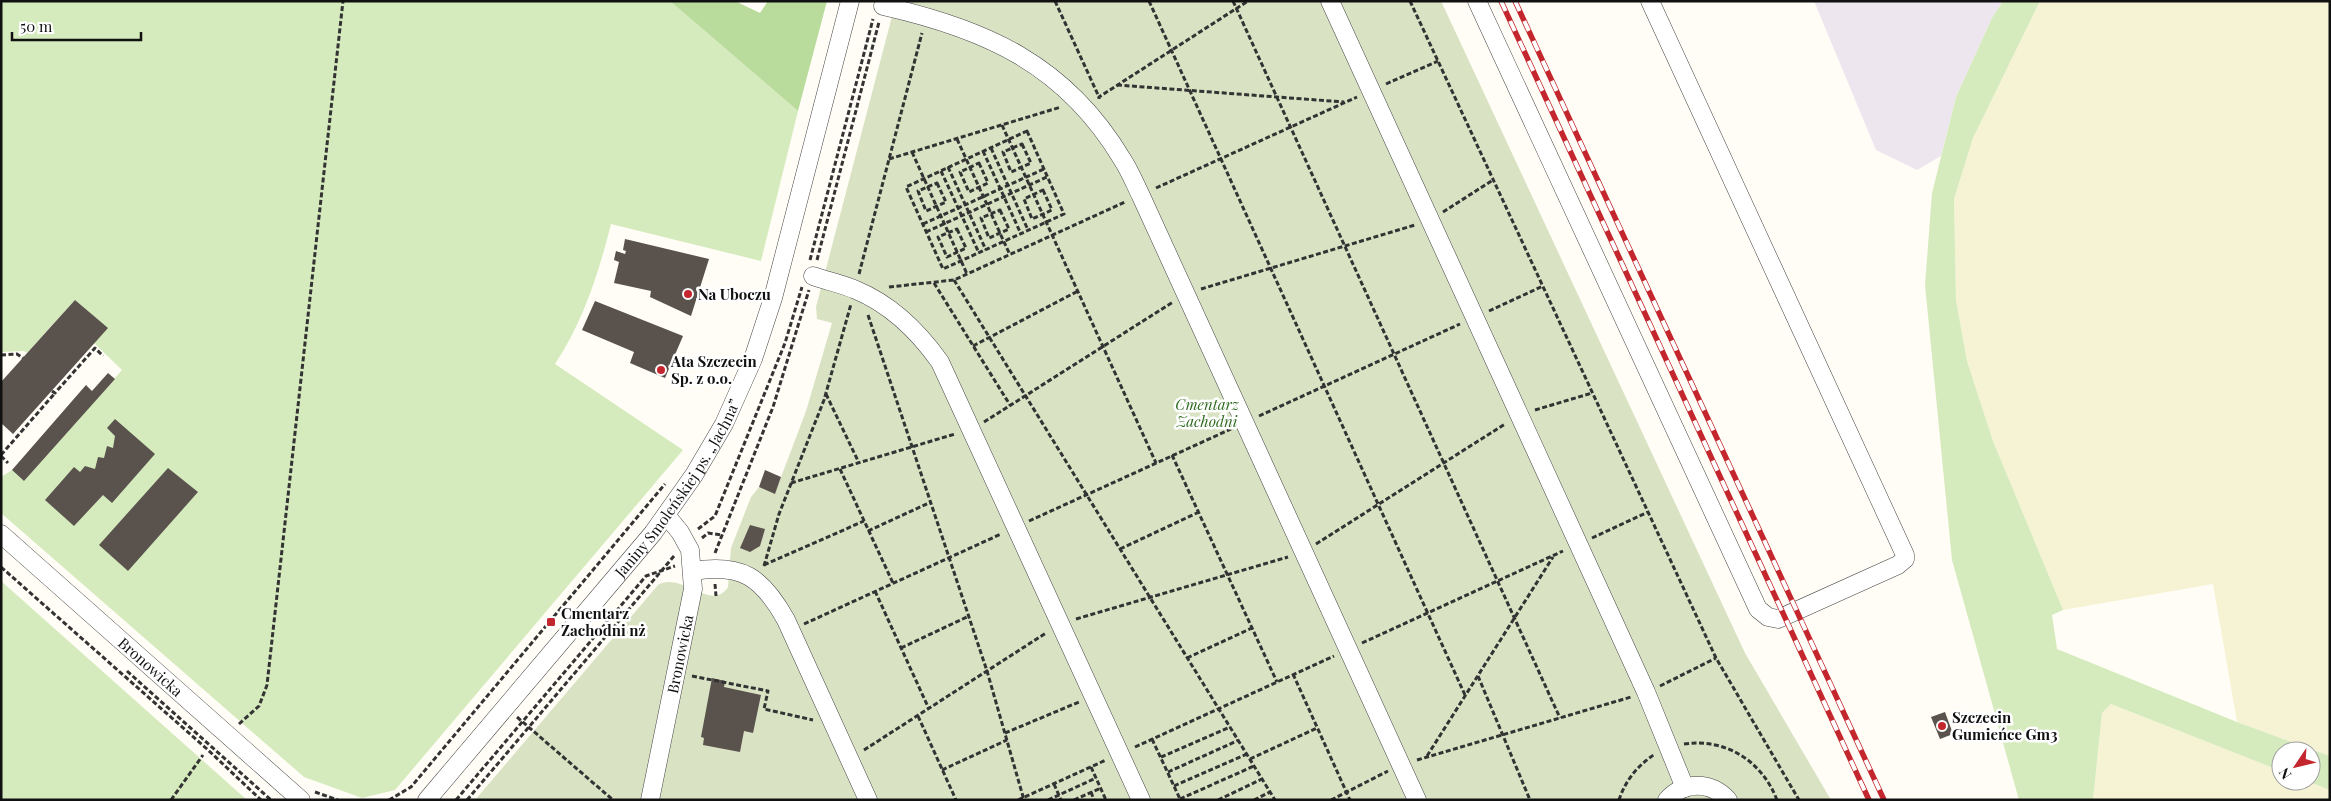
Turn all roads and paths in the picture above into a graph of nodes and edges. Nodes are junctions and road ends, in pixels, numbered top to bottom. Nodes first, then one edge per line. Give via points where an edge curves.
1 (343, 1) edge
2 (850, 1) edge
3 (1055, 1) edge
4 (1149, 1) edge
5 (1233, 1) edge
6 (1248, 1) edge
7 (1330, 1) edge
8 (1410, 1) edge
9 (1477, 1) edge
10 (1650, 1) edge
11 (884, 6) joint
12 (1237, 9) junction
13 (1171, 50) junction
14 (1117, 85) junction
15 (1189, 90) junction
16 (1099, 97) junction
17 (1277, 97) junction
18 (1078, 102) junction
19 (1345, 102) dead end
20 (1095, 121) junction
21 (1002, 125) junction
22 (957, 139) junction
23 (1009, 139) junction
24 (991, 148) junction
25 (1013, 148) junction
26 (984, 151) junction
27 (912, 152) junction
28 (889, 159) dead end
29 (966, 159) junction
30 (948, 168) junction
31 (970, 168) junction
32 (1022, 168) junction
33 (1044, 168) junction
34 (941, 171) junction
35 (1026, 177) junction
36 (1047, 177) junction
37 (924, 179) junction
38 (1493, 180) junction
39 (1008, 185) junction
40 (1030, 185) junction
41 (928, 187) junction
42 (979, 187) junction
43 (1000, 188) junction
44 (1012, 193) junction
45 (1034, 194) junction
46 (983, 196) junction
47 (1004, 196) junction
48 (965, 204) junction
49 (987, 204) junction
50 (937, 206) junction
51 (958, 208) junction
52 (969, 213) junction
53 (991, 213) junction
54 (1043, 214) junction
55 (941, 216) junction
56 (962, 216) junction
57 (1431, 220) junction
58 (1046, 222) junction
59 (923, 224) junction
60 (944, 224) junction
61 (1028, 230) junction
62 (926, 232) junction
63 (948, 233) junction
64 (1000, 233) junction
65 (1021, 234) junction
66 (1004, 241) junction
67 (1345, 246) junction
68 (986, 250) junction
69 (957, 252) junction
70 (979, 253) junction
71 (1010, 254) dead end
72 (961, 261) junction
73 (1270, 268) junction
74 (967, 274) dead end
75 (813, 276) junction
76 (954, 280) dead end
77 (934, 282) dead end
78 (1543, 286) junction
79 (1078, 291) junction
80 (860, 292) junction
81 (1186, 294) junction
82 (1475, 317) junction
83 (990, 338) junction
84 (973, 346) junction
85 (1103, 346) junction
86 (1394, 354) junction
87 (1, 356) edge
88 (103, 356) dead end
89 (23, 358) dead end
90 (1324, 386) junction
91 (1592, 392) junction
92 (826, 393) dead end
93 (1025, 395) junction
94 (1010, 405) junction
95 (1519, 414) junction
96 (1244, 422) junction
97 (972, 429) junction
98 (912, 447) junction
99 (1, 455) edge
100 (1172, 455) junction
101 (8, 463) dead end
102 (859, 463) junction
103 (1156, 463) junction
104 (1444, 463) junction
105 (840, 469) junction
106 (669, 480) dead end
107 (791, 483) dead end
108 (1087, 495) junction
109 (931, 502) junction
110 (1378, 504) junction
111 (1199, 512) junction
112 (666, 515) junction
113 (864, 521) junction
114 (1016, 527) junction
115 (868, 531) junction
116 (1, 534) edge
117 (722, 535) junction
118 (1120, 548) junction
119 (690, 550) junction
120 (1304, 552) junction
121 (1554, 556) dead end
122 (949, 558) junction
123 (764, 565) dead end
124 (1, 567) edge
125 (715, 568) junction
126 (693, 571) junction
127 (1228, 574) junction
128 (892, 583) junction
129 (875, 591) junction
130 (716, 596) dead end
131 (1150, 598) junction
132 (969, 616) junction
133 (1514, 618) junction
134 (1061, 624) junction
135 (1252, 628) junction
136 (791, 630) junction
137 (901, 648) junction
138 (1188, 658) junction
139 (1716, 658) junction
140 (123, 668) dead end
141 (987, 671) junction
142 (676, 673) junction
143 (1293, 674) dead end
144 (1478, 675) junction
145 (1277, 682) dead end
146 (1646, 692) junction
147 (1465, 696) junction
148 (1094, 697) junction
149 (929, 709) junction
150 (918, 716) junction
151 (1560, 718) junction
152 (831, 719) junction
153 (522, 722) junction
154 (1230, 727) junction
155 (1317, 728) junction
156 (1005, 733) junction
157 (1503, 734) junction
158 (228, 735) junction
159 (1152, 738) dead end
160 (1007, 740) junction
161 (1239, 740) junction
162 (1247, 754) junction
163 (202, 755) dead end
164 (1426, 757) junction
165 (1161, 758) junction
166 (850, 759) junction
167 (1250, 759) junction
168 (1401, 765) junction
169 (1091, 766) dead end
170 (1254, 766) junction
171 (942, 770) junction
172 (1168, 772) junction
173 (1096, 778) junction
174 (1262, 779) junction
175 (1769, 783) dead end
176 (1054, 784) dead end
177 (1174, 786) junction
178 (1101, 788) junction
179 (1685, 788) junction
180 (1091, 792) junction
181 (1270, 792) junction
182 (1346, 792) junction
183 (1059, 795) junction
184 (1083, 798) edge
185 (171, 800) edge
186 (261, 800) edge
187 (271, 800) edge
188 (301, 800) edge
189 (389, 800) edge
190 (427, 800) edge
191 (456, 800) edge
192 (613, 800) edge
193 (650, 800) edge
194 (868, 800) edge
195 (956, 800) edge
196 (1024, 800) edge
197 (1048, 800) edge
198 (1061, 800) edge
199 (1074, 800) edge
200 (1094, 800) edge
201 (1106, 800) edge
202 (1141, 800) edge
203 (1180, 800) edge
204 (1218, 800) edge
205 (1254, 800) edge
206 (1275, 800) edge
207 (1331, 800) edge
208 (1350, 800) edge
209 (1417, 800) edge
210 (1530, 800) edge
211 (1667, 800) edge
212 (1728, 800) edge
213 (1777, 800) edge
214 (1799, 800) edge

1 - 158 path via 267,685 260,706
2 - 112 street, Janiny Smoleńskiej ps. „Jachna” via 773,298 753,359 714,442
3 - 16 path
4 - 13 path
5 - 12 path
6 - 12 path
7 - 57 street
8 - 38 path
9 - 10 street via 1758,609 1768,617 1778,619 1898,564 1905,555
11 - 18 street via 945,21 994,41 1039,68
11 - 75 path
12 - 13 path
12 - 17 path
13 - 14 path
13 - 15 path
14 - 15 path
14 - 16 path
15 - 17 path
15 - 73 path
16 - 20 path
17 - 19 path
17 - 67 path
18 - 20 street
18 - 21 path
20 - 81 street via 1129,171
21 - 22 path
21 - 23 path
22 - 27 path
22 - 29 path
23 - 24 path
23 - 25 path
23 - 33 path via 1027,131
24 - 26 path
24 - 39 path
25 - 32 path
25 - 32 path via 1022,144 1028,157 1030,163
25 - 32 path via 1002,152 1011,172
26 - 29 path
26 - 43 path
27 - 28 path
27 - 37 path
29 - 30 path
29 - 31 path
30 - 34 path
30 - 48 path
31 - 42 path
31 - 42 path via 979,164 988,183
31 - 42 path via 960,172 969,192
32 - 35 path
33 - 35 path
33 - 36 path
34 - 37 path
34 - 51 path
35 - 39 path
35 - 40 path
36 - 40 path
36 - 58 path via 1064,214
37 - 41 path
37 - 59 path via 906,187
38 - 57 path
38 - 78 path
39 - 43 path
39 - 44 path
40 - 44 path
40 - 45 path
41 - 50 path
41 - 50 path via 937,182 946,202
41 - 50 path via 918,191 926,211
42 - 46 path
43 - 46 path
43 - 47 path
44 - 47 path
44 - 61 path
45 - 54 path
45 - 54 path via 1043,190 1052,210
45 - 54 path via 1024,199 1032,219
46 - 48 path
46 - 49 path
47 - 49 path
47 - 65 path
48 - 51 path
48 - 52 path
49 - 52 path
49 - 53 path
50 - 55 path
51 - 55 path
51 - 56 path
52 - 56 path
52 - 68 path
53 - 64 path
53 - 64 path via 1000,210 1009,229
53 - 64 path via 981,218 989,238
54 - 58 path
55 - 59 path
55 - 60 path
56 - 60 path
56 - 70 path
57 - 67 path
57 - 82 street
58 - 61 path
58 - 79 path
59 - 62 path
60 - 62 path
60 - 63 path
61 - 65 path
62 - 72 path via 943,269
63 - 69 path
63 - 69 path via 957,229 966,248
63 - 69 path via 938,237 947,257
64 - 66 path
65 - 66 path
66 - 68 path
66 - 71 path
67 - 73 path
67 - 86 path
68 - 70 path
69 - 72 path
70 - 72 path
72 - 74 path
73 - 81 path
73 - 90 path
75 - 80 street
75 - 117 path via 776,398
76 - 83 path
77 - 84 path
78 - 82 path
78 - 91 path
79 - 83 path
79 - 85 path
80 - 97 street via 898,315 924,341 940,362
80 - 98 path
81 - 85 path
81 - 96 street
82 - 86 path
82 - 95 street
83 - 84 path
83 - 93 path
84 - 94 path
85 - 93 path
85 - 103 path
86 - 90 path
86 - 104 path
87 - 89 path via 17,354
88 - 99 path via 95,348
90 - 96 path
90 - 110 path
91 - 95 path
91 - 139 path
92 - 102 path
93 - 94 path
93 - 108 path
94 - 97 path
95 - 104 path
95 - 146 street
96 - 100 path
96 - 120 street
97 - 98 path
97 - 114 street
98 - 102 path
98 - 109 path
99 - 101 path
100 - 103 path
100 - 111 path
102 - 105 path
103 - 108 path
104 - 110 path
104 - 133 path
105 - 107 path
105 - 113 path
106 - 189 path via 411,787
108 - 114 path
108 - 118 path
109 - 115 path
109 - 122 path
110 - 120 path
110 - 147 path
111 - 118 path
111 - 127 path
112 - 119 street, Bronowicka
112 - 190 street, Janiny Smoleńskiej ps. „Jachna”
113 - 115 path
113 - 123 path
114 - 122 path
114 - 134 street
115 - 128 path
116 - 158 street, Bronowicka
117 - 119 path via 708,533
117 - 125 path via 716,550
118 - 131 path
119 - 126 street, Bronowicka
119 - 153 path via 675,566 646,576
120 - 127 path
120 - 168 street
121 - 133 path
122 - 128 path
122 - 132 path
124 - 186 path
125 - 126 street
125 - 130 path
125 - 136 street via 734,569 760,585 775,601
126 - 142 street, Bronowicka via 691,605
127 - 131 path
127 - 135 path
128 - 129 path
129 - 136 path
129 - 137 path
131 - 134 path
131 - 138 path
132 - 137 path
132 - 141 path
133 - 144 path
133 - 151 path
134 - 141 path
134 - 148 street
135 - 138 path
135 - 145 path
136 - 152 street
137 - 149 path
138 - 154 path
139 - 146 path
139 - 214 path
140 - 187 path
141 - 149 path
141 - 156 path
142 - 152 path via 768,691 764,709 824,722
142 - 193 street, Bronowicka
143 - 155 path
144 - 147 path
144 - 157 path
146 - 151 path
146 - 179 street
147 - 164 path
148 - 156 path
148 - 202 street
149 - 150 path
150 - 166 path
150 - 171 path
151 - 157 path
152 - 166 street
153 - 191 path
153 - 192 path
154 - 161 path
154 - 165 path
155 - 167 path
155 - 182 path
156 - 160 path
157 - 164 path
157 - 210 path
158 - 188 street, Bronowicka
159 - 165 path
160 - 171 path
160 - 196 path
161 - 162 path
161 - 172 path
162 - 167 path
162 - 177 path
163 - 185 path
164 - 168 path
165 - 172 path
166 - 194 street
167 - 170 path
168 - 182 path
168 - 209 street
169 - 173 path
170 - 174 path
170 - 203 path
171 - 195 path
172 - 177 path
173 - 178 path
173 - 183 path
174 - 181 path
174 - 204 path
175 - 213 path
176 - 183 path
177 - 203 path
178 - 180 path
178 - 201 path
179 - 211 street
179 - 212 street via 1709,787
180 - 184 path
180 - 200 path
181 - 205 path
181 - 206 path
182 - 207 path
182 - 208 path
183 - 197 path
183 - 198 path
184 - 199 path

